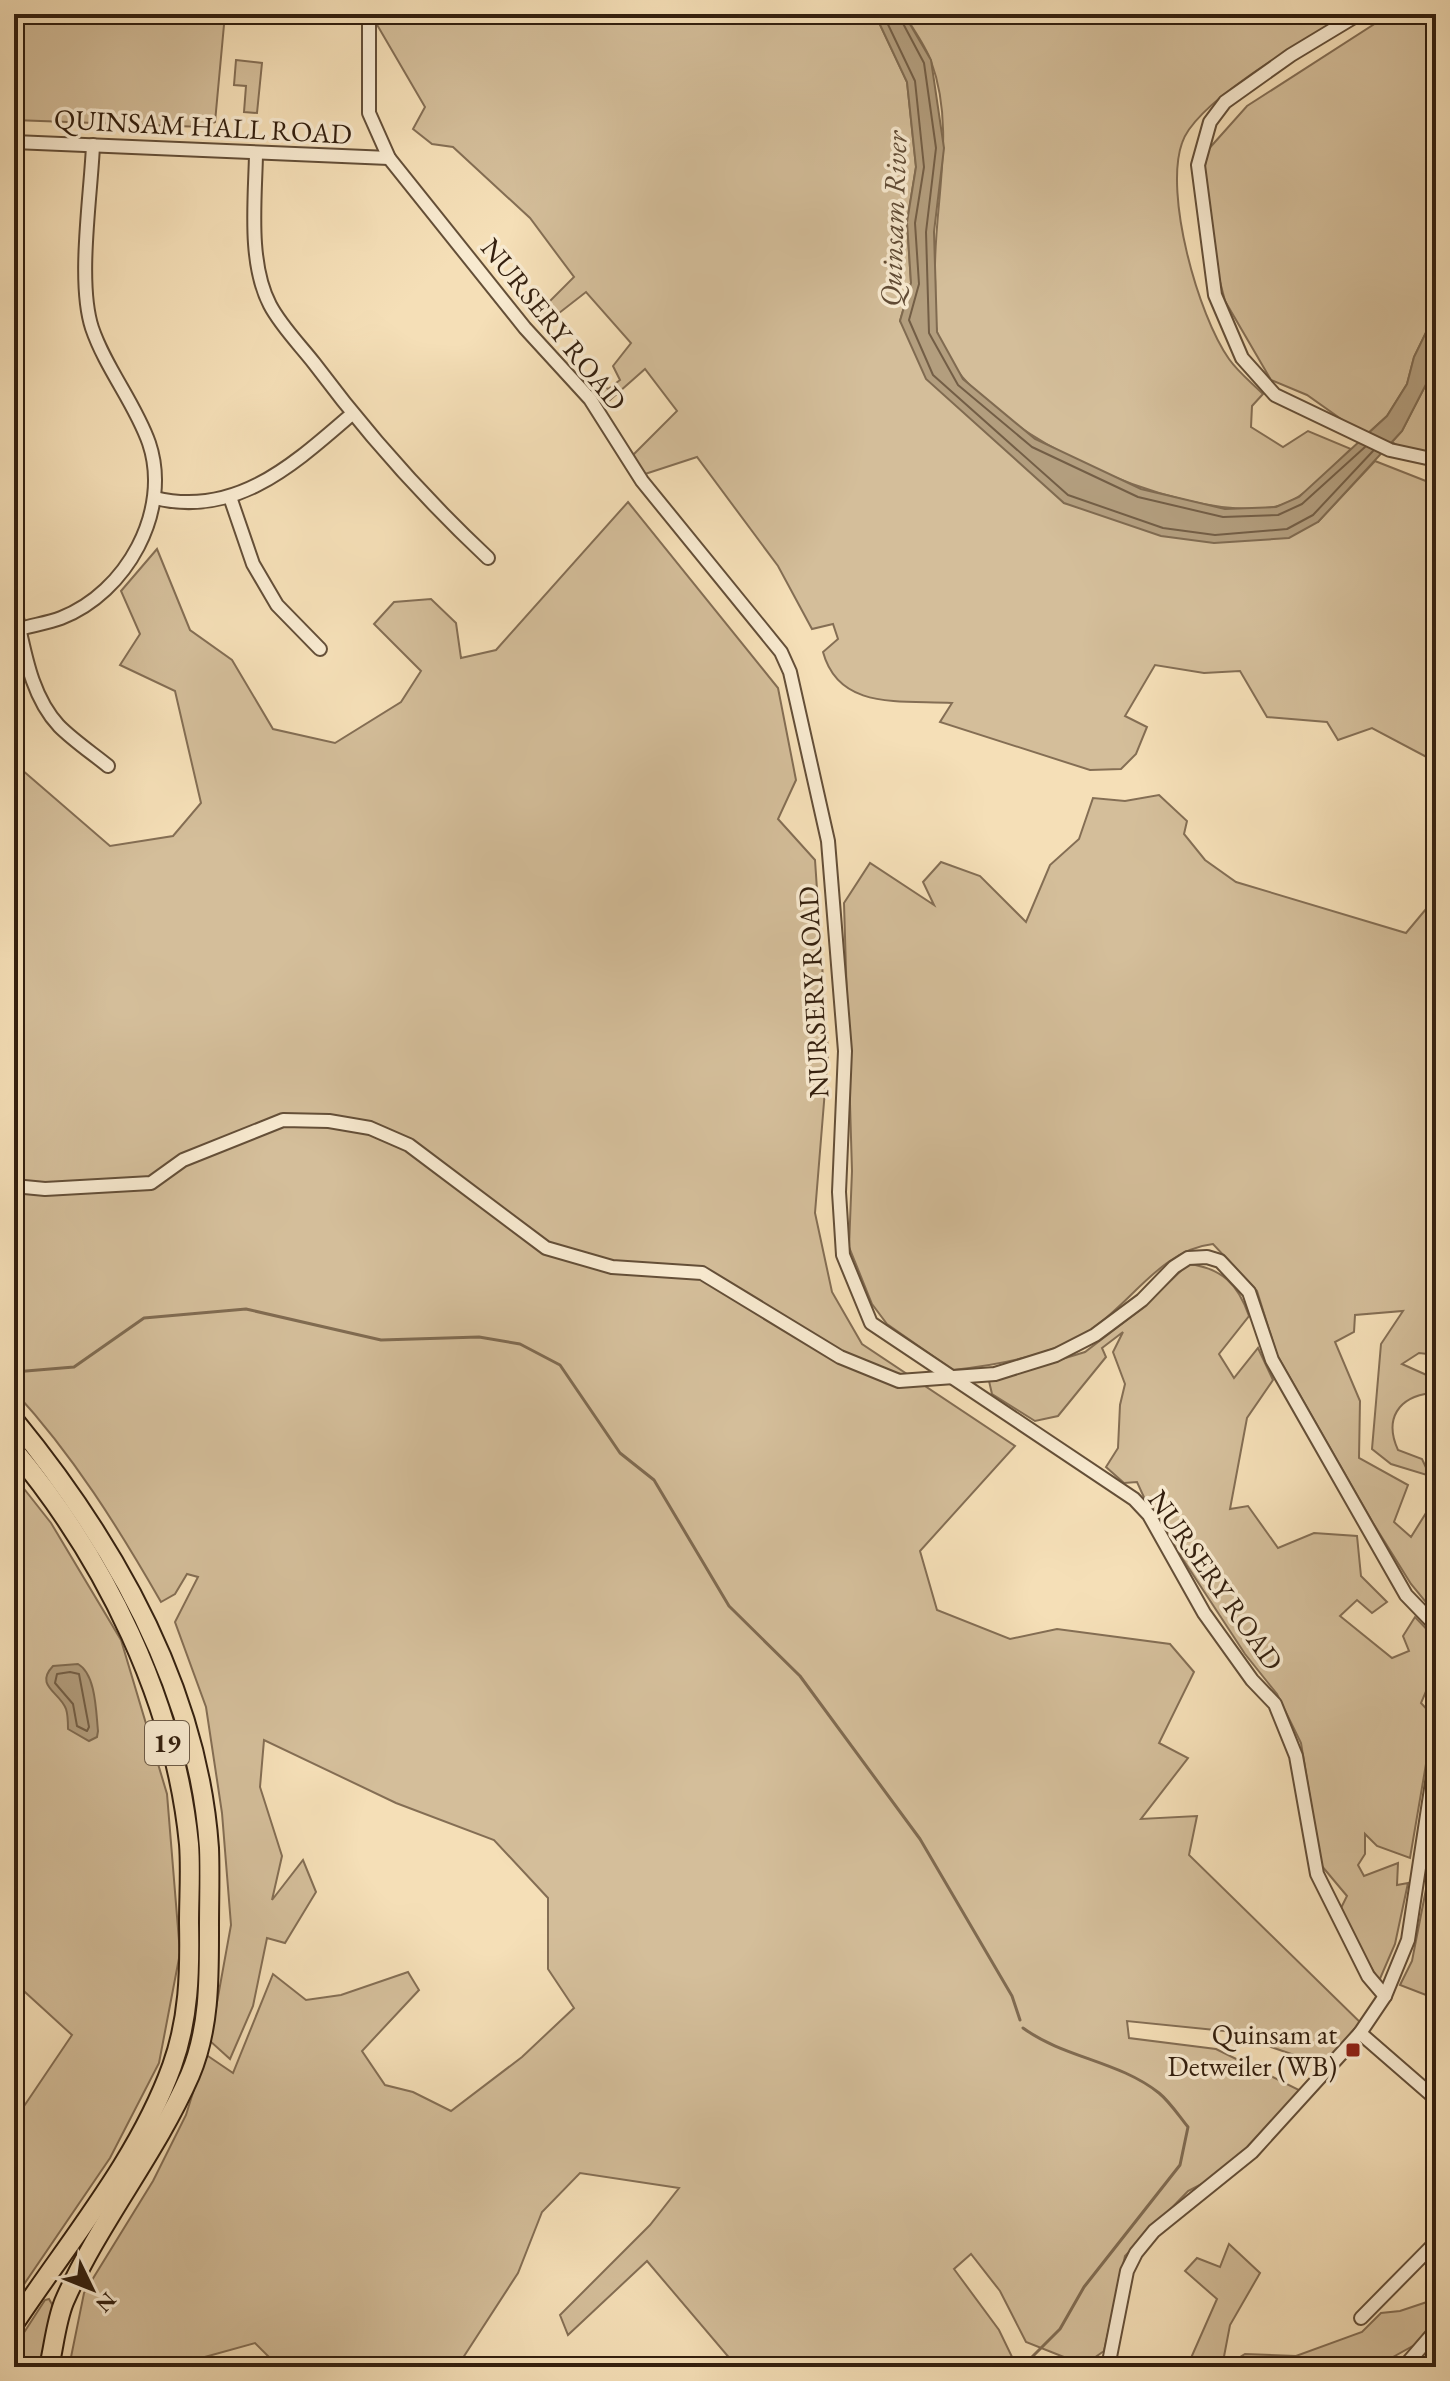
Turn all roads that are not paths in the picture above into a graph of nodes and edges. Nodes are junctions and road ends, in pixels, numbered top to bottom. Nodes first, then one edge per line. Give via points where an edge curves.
1 (369, 14) edge
2 (1359, 14) edge
3 (14, 142) edge
4 (93, 145) junction
5 (256, 155) junction
6 (389, 158) junction
7 (352, 414) junction
8 (1436, 460) edge
9 (230, 497) junction
10 (155, 498) junction
11 (488, 558) dead end
12 (14, 605) edge
13 (20, 629) junction
14 (320, 649) dead end
15 (108, 766) dead end
16 (14, 1186) edge
17 (954, 1377) junction
18 (14, 1420) edge
19 (14, 1450) edge
20 (1436, 1626) edge
21 (1436, 1756) edge
22 (1385, 1996) junction
23 (1360, 2033) junction
24 (1436, 2099) edge
25 (1436, 2242) edge
26 (1361, 2318) dead end
27 (14, 2324) edge
28 (1436, 2330) edge
29 (49, 2367) edge
30 (1108, 2367) edge
31 (1404, 2367) edge

1 - 6 street, NURSERY ROAD via 369,113
2 - 8 street via 1225,102 1210,122 1198,165 1215,295 1242,358 1275,395 1390,450
3 - 4 street, QUINSAM HALL ROAD
4 - 5 street, QUINSAM HALL ROAD
4 - 10 street via 86,286 92,326 150,446
5 - 6 street, QUINSAM HALL ROAD
5 - 7 street via 259,263 270,304
6 - 17 street, NURSERY ROAD via 525,328 590,399 642,481 781,652 828,841 845,1051 839,1192 843,1255 871,1323
7 - 9 street via 288,469
7 - 11 street via 427,501
9 - 10 street via 193,502
9 - 14 street via 253,564 277,605
10 - 13 street via 145,533 122,573 105,590 62,618
12 - 13 street
13 - 15 street via 45,707
16 - 17 street via 151,1183 183,1160 283,1120 370,1128 409,1145 546,1248 612,1267 702,1273 840,1357 899,1381
17 - 20 street via 995,1374 1056,1355 1095,1335 1188,1258 1220,1261 1249,1292 1272,1360 1406,1595
17 - 22 street, NURSERY ROAD via 1134,1499 1149,1515 1204,1613 1275,1704 1296,1756 1317,1874 1368,1976
18 - 29 highway, 19 via 96,1530 145,1620 179,1700 198,1772 209,1847 208,2009 191,2072 63,2304
19 - 27 highway, 19 via 81,1541 127,1627 156,1704 189,1844 190,1942 188,2006 172,2067 119,2170
21 - 22 street via 1408,1940
22 - 23 street
23 - 24 street
23 - 30 street via 1252,2152 1154,2231 1136,2253 1127,2271
25 - 26 street
28 - 31 street

